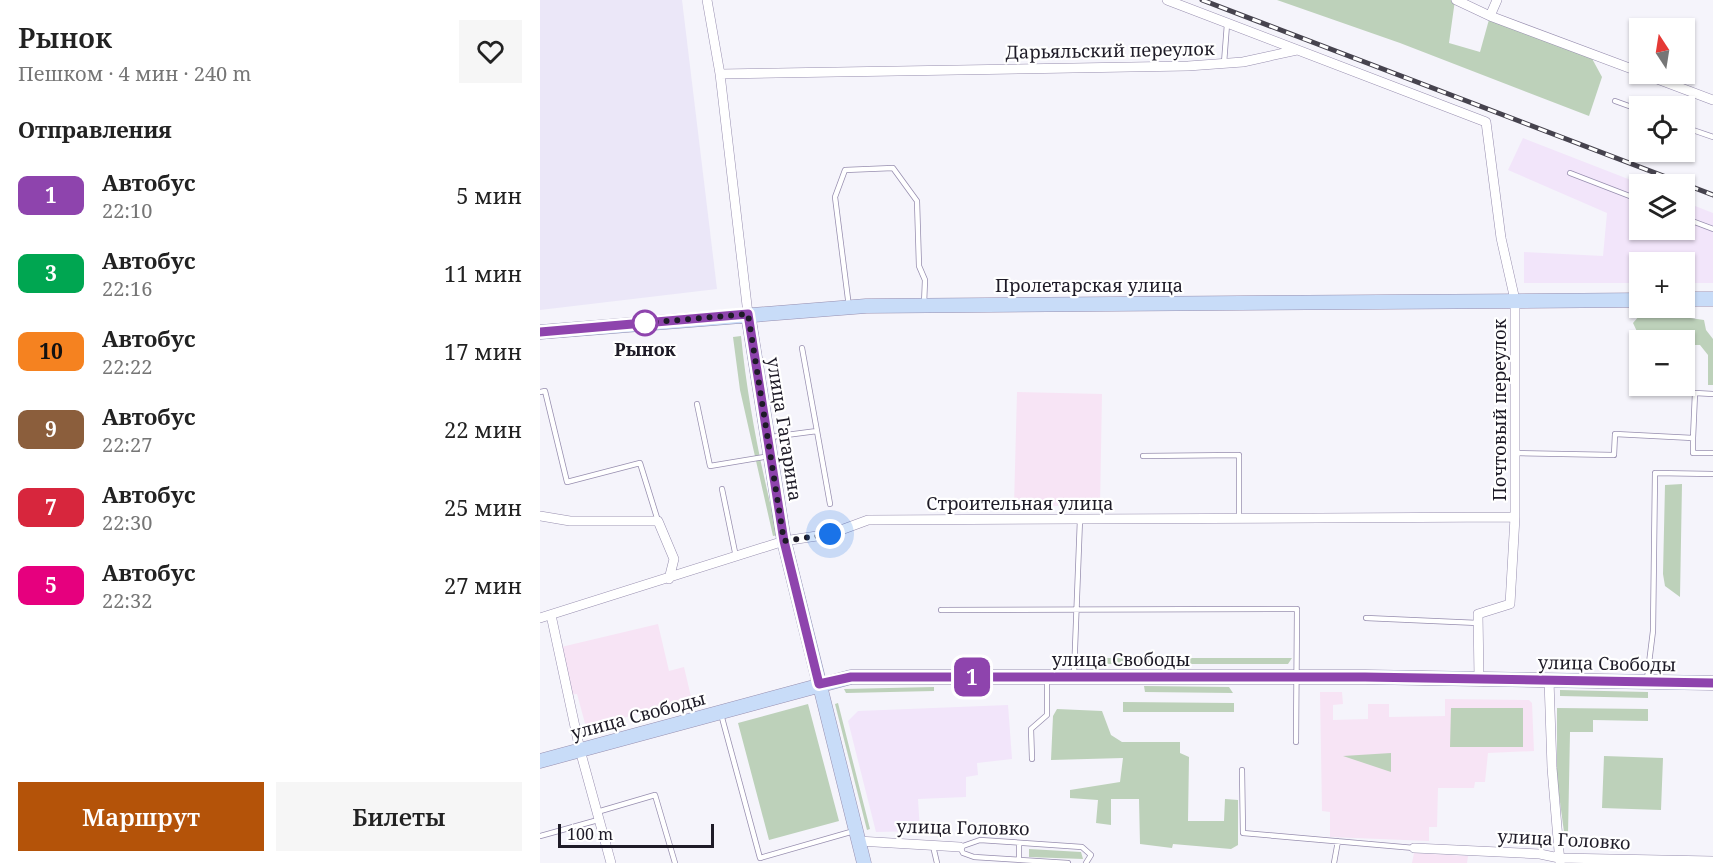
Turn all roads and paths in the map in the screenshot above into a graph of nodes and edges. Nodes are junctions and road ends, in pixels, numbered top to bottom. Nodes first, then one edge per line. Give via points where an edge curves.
1 (707, 0) edge
2 (1167, 0) edge
3 (1456, 0) edge
4 (1497, 0) edge
5 (1490, 16) junction
6 (1227, 24) junction
7 (1297, 50) junction
8 (1224, 63) junction
9 (1629, 68) edge
10 (720, 74) junction
11 (1671, 84) edge
12 (1713, 100) edge
13 (1615, 101) dead end
14 (1629, 106) edge
15 (1695, 131) edge
16 (1713, 137) edge
17 (1570, 173) dead end
18 (1629, 196) edge
19 (1695, 222) edge
20 (1713, 229) edge
21 (1695, 299) edge
22 (1713, 299) edge
23 (1515, 300) junction
24 (1629, 300) edge
25 (924, 304) junction
26 (849, 307) junction
27 (748, 314) junction
28 (540, 332) edge
29 (802, 348) dead end
30 (540, 392) edge
31 (1713, 394) edge
32 (697, 404) dead end
33 (817, 431) junction
34 (768, 438) junction
35 (1693, 438) junction
36 (1515, 453) junction
37 (1713, 453) edge
38 (771, 456) junction
39 (1143, 456) dead end
40 (1713, 474) edge
41 (722, 489) dead end
42 (830, 504) dead end
43 (540, 516) edge
44 (1515, 517) junction
45 (1239, 518) junction
46 (1080, 519) junction
47 (658, 521) junction
48 (784, 541) junction
49 (736, 557) junction
50 (669, 579) junction
51 (1077, 609) junction
52 (941, 610) dead end
53 (551, 615) junction
54 (540, 618) edge
55 (1366, 618) dead end
56 (1478, 623) junction
57 (1047, 677) junction
58 (1074, 677) junction
59 (1297, 677) junction
60 (1479, 678) junction
61 (1549, 680) junction
62 (1647, 681) junction
63 (1713, 683) edge
64 (819, 684) junction
65 (721, 711) junction
66 (1296, 742) dead end
67 (580, 750) junction
68 (1032, 759) dead end
69 (540, 761) edge
70 (1242, 770) dead end
71 (598, 816) junction
72 (540, 836) edge
73 (857, 836) junction
74 (1338, 841) junction
75 (1019, 843) junction
76 (933, 846) junction
77 (960, 847) junction
78 (1414, 848) joint
79 (1019, 860) junction
80 (1559, 860) edge
81 (761, 861) edge
82 (1713, 861) edge
83 (611, 863) edge
84 (675, 863) edge
85 (864, 863) edge
86 (937, 863) edge
87 (1068, 863) edge
88 (1086, 863) edge
89 (1334, 863) edge

1 - 10 street
2 - 6 street
3 - 5 street
4 - 5 street
5 - 9 street
6 - 7 street
6 - 8 lane
7 - 8 street, Дарьяльский переулок
7 - 23 street, Почтовый переулок via 1486,122 1501,238
8 - 10 street, Дарьяльский переулок
10 - 27 street
11 - 12 street
13 - 14 lane
15 - 16 lane
17 - 18 lane
19 - 20 lane
21 - 22 street
23 - 24 street, Пролетарская улица
23 - 25 street, Пролетарская улица
23 - 36 street, Почтовый переулок
25 - 26 street, Пролетарская улица
25 - 26 lane via 917,201 893,168 845,170 835,197
26 - 27 street, Пролетарская улица
27 - 28 street, Пролетарская улица
27 - 34 street, улица Гагарина
29 - 33 lane
30 - 47 lane via 545,391 567,482 640,463
31 - 35 lane via 1695,393
32 - 38 lane via 711,466
33 - 34 lane
33 - 42 lane
34 - 38 street, улица Гагарина
35 - 36 lane via 1615,434 1614,455
35 - 37 lane via 1693,453
36 - 44 street, Почтовый переулок
38 - 48 street, улица Гагарина
39 - 45 lane via 1239,455
40 - 62 lane via 1655,473 1653,631
41 - 49 lane
43 - 47 street via 570,521
44 - 45 street, Строительная улица
44 - 56 street, Почтовый переулок via 1510,604 1478,614
45 - 46 street, Строительная улица
46 - 48 street, Строительная улица via 868,520 830,534
46 - 51 lane
47 - 50 street via 674,559
48 - 49 street, Строительная улица
48 - 64 street, улица Гагарина
49 - 50 street, Строительная улица
50 - 53 street, Строительная улица
51 - 52 lane
51 - 58 lane
51 - 59 lane via 1296,609
53 - 54 street, Строительная улица
53 - 67 street
55 - 56 lane
56 - 60 street
57 - 58 street, улица Свободы
57 - 64 street, улица Свободы via 851,677
57 - 68 lane via 1047,715 1031,729
58 - 59 street, улица Свободы
59 - 60 street, улица Свободы
59 - 66 lane
60 - 61 street, улица Свободы
61 - 62 street, улица Свободы
61 - 80 street
62 - 63 street, улица Свободы
64 - 65 street, улица Свободы
64 - 73 street, улица Гагарина
65 - 67 street, улица Свободы
65 - 81 lane
67 - 69 street, улица Свободы
67 - 71 street
70 - 74 lane via 1243,833
71 - 72 lane
71 - 83 street
71 - 84 lane via 655,795
73 - 76 street, улица Головко
73 - 81 lane
73 - 85 street, улица Гагарина
74 - 78 lane
74 - 89 lane
75 - 77 lane, улица Головко via 980,840
75 - 79 lane
75 - 88 lane, улица Головко via 1083,848 1090,855
76 - 77 street, улица Головко
76 - 86 lane
77 - 79 lane via 963,853 974,857
78 - 80 street, улица Головко via 1540,854
79 - 87 lane
80 - 82 street, улица Головко

